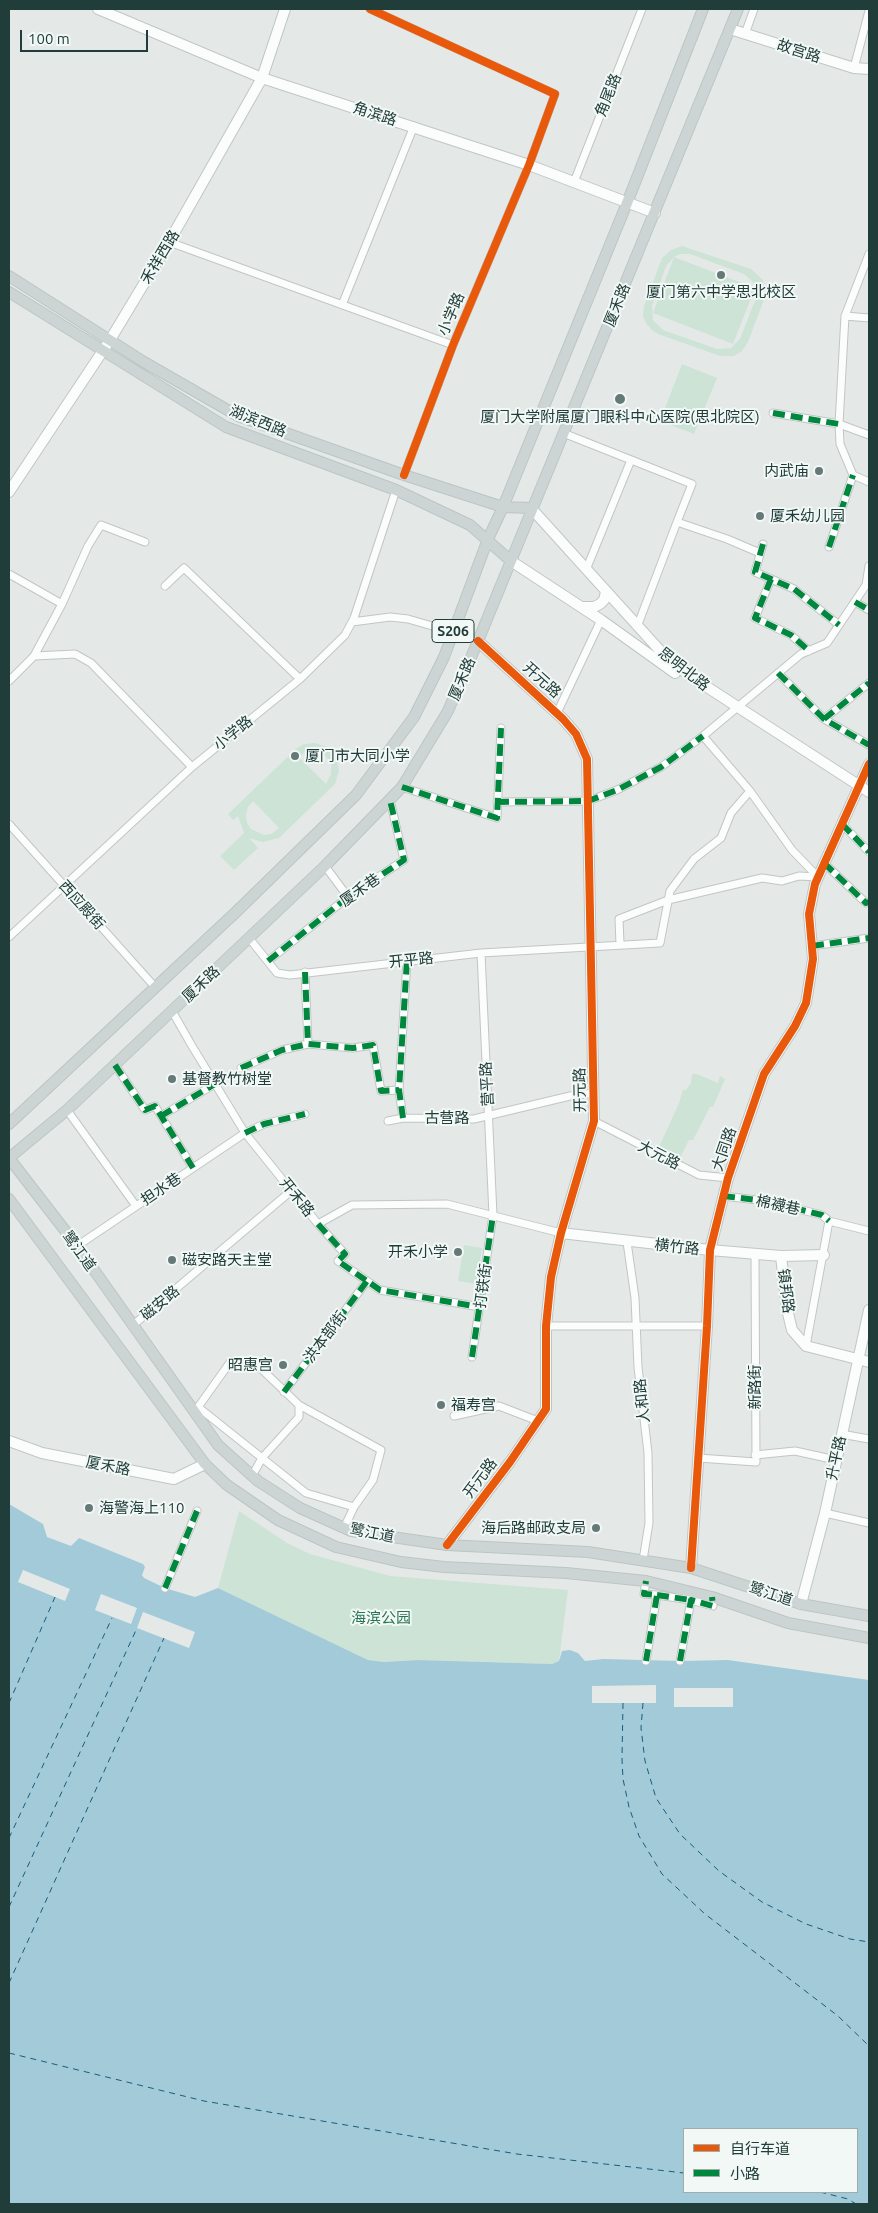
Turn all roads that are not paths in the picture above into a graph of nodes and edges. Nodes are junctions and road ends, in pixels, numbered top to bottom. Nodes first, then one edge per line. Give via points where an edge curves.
1 (98, 9) edge
2 (285, 9) edge
3 (370, 9) edge
4 (642, 9) edge
5 (704, 9) edge
6 (738, 9) edge
7 (754, 9) edge
8 (869, 11) edge
9 (730, 29) junction
10 (745, 34) junction
11 (854, 68) junction
12 (869, 69) edge
13 (262, 78) junction
14 (414, 126) junction
15 (529, 165) junction
16 (574, 182) junction
17 (628, 203) junction
18 (655, 213) junction
19 (169, 242) junction
20 (869, 254) edge
21 (9, 276) edge
22 (9, 292) edge
23 (342, 305) junction
24 (845, 316) junction
25 (869, 318) edge
26 (110, 340) junction
27 (453, 345) junction
28 (102, 350) junction
29 (773, 413) dead end
30 (839, 424) junction
31 (563, 433) junction
32 (869, 435) edge
33 (632, 460) junction
34 (404, 475) junction
35 (853, 476) junction
36 (869, 482) edge
37 (396, 490) junction
38 (9, 492) edge
39 (503, 507) junction
40 (531, 508) junction
41 (677, 522) junction
42 (488, 539) junction
43 (145, 542) dead end
44 (763, 544) dead end
45 (829, 547) dead end
46 (760, 553) junction
47 (511, 561) junction
48 (869, 566) edge
49 (586, 570) junction
50 (9, 574) edge
51 (771, 579) junction
52 (165, 586) dead end
53 (606, 592) junction
54 (855, 602) junction
55 (62, 604) junction
56 (582, 607) junction
57 (869, 610) edge
58 (601, 620) junction
59 (352, 622) junction
60 (839, 625) junction
61 (637, 627) junction
62 (453, 632) junction
63 (478, 641) junction
64 (809, 651) junction
65 (34, 656) junction
66 (778, 673) junction
67 (300, 679) junction
68 (9, 681) edge
69 (869, 682) edge
70 (734, 709) junction
71 (557, 713) junction
72 (824, 719) junction
73 (501, 728) dead end
74 (703, 736) junction
75 (869, 745) edge
76 (869, 764) edge
77 (192, 767) junction
78 (402, 787) junction
79 (857, 788) junction
80 (750, 790) junction
81 (869, 792) edge
82 (869, 798) edge
83 (390, 800) junction
84 (497, 802) junction
85 (588, 802) junction
86 (9, 824) edge
87 (842, 824) junction
88 (869, 852) edge
89 (824, 863) junction
90 (325, 866) junction
91 (818, 877) junction
92 (64, 886) junction
93 (348, 897) junction
94 (668, 900) junction
95 (869, 902) edge
96 (9, 937) edge
97 (249, 938) junction
98 (869, 938) edge
99 (620, 944) junction
100 (591, 946) junction
101 (812, 946) junction
102 (481, 953) junction
103 (407, 960) junction
104 (268, 961) junction
105 (305, 972) junction
106 (155, 987) junction
107 (172, 1011) junction
108 (308, 1044) junction
109 (115, 1065) junction
110 (241, 1068) dead end
111 (215, 1084) junction
112 (399, 1090) junction
113 (594, 1093) junction
114 (67, 1110) junction
115 (304, 1114) dead end
116 (488, 1115) junction
117 (161, 1116) junction
118 (403, 1118) junction
119 (388, 1121) dead end
120 (594, 1121) junction
121 (9, 1124) edge
122 (246, 1133) junction
123 (9, 1158) edge
124 (192, 1168) junction
125 (728, 1178) junction
126 (291, 1191) junction
127 (723, 1196) junction
128 (9, 1199) edge
129 (136, 1206) junction
130 (494, 1215) junction
131 (829, 1221) junction
132 (318, 1224) junction
133 (869, 1231) edge
134 (561, 1232) junction
135 (627, 1242) junction
136 (77, 1246) junction
137 (710, 1250) junction
138 (755, 1254) junction
139 (824, 1255) junction
140 (781, 1256) junction
141 (367, 1281) junction
142 (480, 1307) junction
143 (869, 1310) edge
144 (132, 1326) junction
145 (546, 1326) junction
146 (707, 1326) junction
147 (636, 1327) junction
148 (806, 1346) junction
149 (472, 1356) dead end
150 (864, 1362) edge
151 (284, 1392) junction
152 (299, 1405) junction
153 (196, 1409) junction
154 (454, 1416) dead end
155 (538, 1421) junction
156 (841, 1434) junction
157 (869, 1439) edge
158 (9, 1441) edge
159 (756, 1455) junction
160 (262, 1458) junction
161 (698, 1458) junction
162 (836, 1460) junction
163 (205, 1464) junction
164 (252, 1476) junction
165 (354, 1507) junction
166 (197, 1512) dead end
167 (825, 1513) junction
168 (869, 1523) edge
169 (344, 1528) junction
170 (446, 1545) junction
171 (643, 1560) junction
172 (690, 1568) junction
173 (646, 1581) junction
174 (165, 1588) dead end
175 (657, 1596) junction
176 (712, 1597) junction
177 (691, 1600) junction
178 (801, 1604) junction
179 (869, 1616) edge
180 (869, 1638) edge
181 (646, 1661) dead end
182 (680, 1662) dead end

1 - 13 street, 角滨路
2 - 13 street, 禾祥西路
3 - 15 street, 小学路 via 555,94
4 - 16 street, 角尾路
5 - 17 main road, 厦禾路 / S206
6 - 9 main road, 厦禾路 / S206
7 - 10 street
8 - 11 street
9 - 10 street, 故宫路
9 - 18 main road, 厦禾路 / S206
10 - 11 street, 故宫路
11 - 12 street, 故宫路
13 - 14 street, 角滨路
13 - 19 street, 禾祥西路
14 - 15 street, 角滨路
14 - 23 street
15 - 16 street, 角滨路
15 - 27 street, 小学路
16 - 17 street, 角滨路
17 - 18 street, 角滨路
17 - 39 main road, 厦禾路 / S206
18 - 31 main road, 厦禾路 / S206
19 - 23 street
19 - 26 street, 禾祥西路
20 - 24 street
21 - 26 main road, 湖滨西路
22 - 28 main road, 湖滨西路
23 - 27 street
24 - 25 street
24 - 30 street
26 - 28 street, 禾祥西路
26 - 34 main road, 湖滨西路 via 238,416
27 - 34 street, 小学路
28 - 37 main road, 湖滨西路 via 226,428
28 - 38 street, 禾祥西路
29 - 30 street
30 - 32 street
30 - 35 street via 840,444
31 - 33 street
31 - 40 main road, 厦禾路 / S206
33 - 41 street via 692,484
33 - 49 street
34 - 39 main road, 湖滨西路
35 - 36 street
35 - 45 street
37 - 42 main road, 湖滨西路 via 470,525
37 - 59 street, 小学路
39 - 40 main road, 湖滨西路
39 - 42 main road, 厦禾路 / S206
40 - 47 main road, 厦禾路 / S206
40 - 49 street, 思明北路
41 - 46 street via 727,538
41 - 61 street
42 - 47 main road, 湖滨西路
42 - 62 main road, 厦禾路 / S206
43 - 55 street via 100,526
44 - 46 street
46 - 51 street via 755,572
47 - 56 street, 思明北路
47 - 63 main road, 厦禾路 / S206
48 - 54 street via 866,585
49 - 53 street, 思明北路
50 - 55 street
51 - 60 street via 794,589
51 - 64 street via 754,618 791,635
52 - 67 street via 184,568
53 - 56 street via 604,600 594,607
53 - 61 street, 思明北路
54 - 57 street
54 - 60 street
55 - 65 street
56 - 58 street, 思明北路
58 - 70 street, 思明北路
58 - 71 street
59 - 62 street via 390,617
59 - 67 street, 小学路 via 345,635
60 - 64 street via 826,643
61 - 70 street, 思明北路 via 664,656
62 - 106 main road, 厦禾路 / S206 via 444,658 414,717 356,796
63 - 71 street, 开元路
63 - 78 main road, 厦禾路 / S206 via 448,711
64 - 66 street
65 - 68 street
65 - 77 street via 75,654 91,663
66 - 70 street
66 - 72 street
67 - 77 street, 小学路
69 - 72 street
70 - 74 street
70 - 79 street, 思明北路
71 - 85 street, 开元路 via 576,734 587,758
72 - 75 street
73 - 84 street
74 - 80 street
74 - 85 street via 661,767
76 - 79 street, 大同路
77 - 92 street, 小学路
78 - 83 main road, 厦禾路 / S206
78 - 84 street via 497,818
79 - 81 street, 思明北路
79 - 82 street, 思明北路
79 - 87 street, 大同路
80 - 91 street via 792,850
80 - 94 street via 731,813 721,838 694,859 670,891
83 - 90 main road, 厦禾路 / S206
83 - 93 street, 厦禾巷 via 404,860
84 - 85 street
85 - 100 street, 开元路
86 - 92 street, 西应殿街
87 - 88 street
87 - 89 street, 大同路
89 - 91 street, 大同路
89 - 95 street via 866,903
90 - 93 street
90 - 97 main road, 厦禾路 / S206
91 - 94 street via 762,878
91 - 101 street, 大同路 via 809,914
92 - 96 street, 小学路
92 - 106 street, 西应殿街
93 - 104 street, 厦禾巷
94 - 99 street via 619,919
94 - 99 street, 开平路 via 660,943
97 - 104 street, 开平路
97 - 107 main road, 厦禾路 / S206
98 - 101 street
99 - 100 street, 开平路
100 - 102 street, 开平路
100 - 113 street, 开元路
101 - 125 street, 大同路 via 806,1003 764,1074
102 - 103 street, 开平路
102 - 116 street, 营平路
103 - 105 street, 开平路
103 - 112 street
104 - 105 street, 开平路 via 277,973
105 - 108 street
106 - 121 main road, 厦禾路 / S206
107 - 109 main road, 厦禾路 / S206
107 - 111 street, 开禾路
108 - 110 street via 282,1050
108 - 112 street via 353,1048 373,1045 381,1091
109 - 114 main road, 厦禾路 / S206
109 - 117 street via 145,1110 155,1106
111 - 117 street
111 - 122 street, 开禾路
112 - 118 street
113 - 116 street, 古营路
113 - 120 street, 开元路
114 - 123 main road, 厦禾路 / S206
114 - 129 street
115 - 122 street, 担水巷 via 264,1124
116 - 118 street, 古营路 via 474,1119
116 - 130 street, 营平路
117 - 124 street
118 - 119 street, 古营路
120 - 125 street, 大元路 via 699,1175
120 - 134 street, 开元路
122 - 124 street, 担水巷
122 - 126 street, 开禾路
123 - 136 main road, 鹭江道
124 - 129 street, 担水巷
125 - 127 street, 大同路
126 - 132 street, 开禾路
126 - 144 street, 磁安路
127 - 131 street, 棉襪巷 via 766,1201 822,1214
127 - 137 street, 大同路
128 - 163 main road, 鹭江道
129 - 136 street, 担水巷
130 - 132 street, 开禾路 via 447,1204 352,1205
130 - 134 street, 开禾路
130 - 142 street, 打铁街
131 - 133 street, 棉襪巷
131 - 139 street
132 - 141 street via 345,1254 338,1261
134 - 135 street, 横竹路
134 - 145 street, 开元路 via 551,1277
135 - 137 street, 横竹路
135 - 147 street, 人和路
136 - 144 main road, 鹭江道
137 - 138 street, 横竹路
137 - 146 street, 大同路
138 - 140 street, 横竹路
138 - 159 street, 新路街
139 - 140 street, 横竹路
139 - 148 street
140 - 148 street, 镇邦路 via 792,1330
141 - 142 street via 380,1290
141 - 151 street, 洪本部街
142 - 149 street, 打铁街
143 - 150 street, 升平路
144 - 153 main road, 鹭江道
145 - 147 street
145 - 155 street, 开元路 via 546,1409
146 - 147 street
146 - 161 street, 大同路
147 - 171 street, 人和路 via 648,1454 648,1523
148 - 150 street
150 - 156 street, 升平路
151 - 152 street
151 - 153 street via 253,1361 231,1361
152 - 160 street via 299,1417
152 - 165 street via 381,1450 373,1480
153 - 160 street
153 - 164 main road, 鹭江道 via 218,1445
154 - 155 street via 499,1406
155 - 170 street, 开元路
156 - 157 street
156 - 162 street, 升平路
158 - 163 street, 厦禾路 via 42,1453 174,1479
159 - 161 street via 756,1462
159 - 162 street via 795,1452
160 - 164 street
160 - 165 street via 306,1493
161 - 172 street, 大同路
162 - 167 street, 升平路
163 - 173 main road, 鹭江道 via 227,1485 278,1520 336,1547 401,1562 444,1567
164 - 169 main road, 鹭江道 via 300,1508
165 - 169 street
166 - 174 street
167 - 168 street
167 - 178 street, 升平路
169 - 170 main road, 鹭江道
170 - 171 main road, 鹭江道 via 588,1552
171 - 172 main road, 鹭江道
172 - 178 main road, 鹭江道
173 - 175 street via 644,1594
173 - 176 main road, 鹭江道
175 - 177 street
175 - 181 street
176 - 177 street via 713,1606
176 - 180 main road, 鹭江道 via 788,1623
177 - 182 street
178 - 179 main road, 鹭江道

